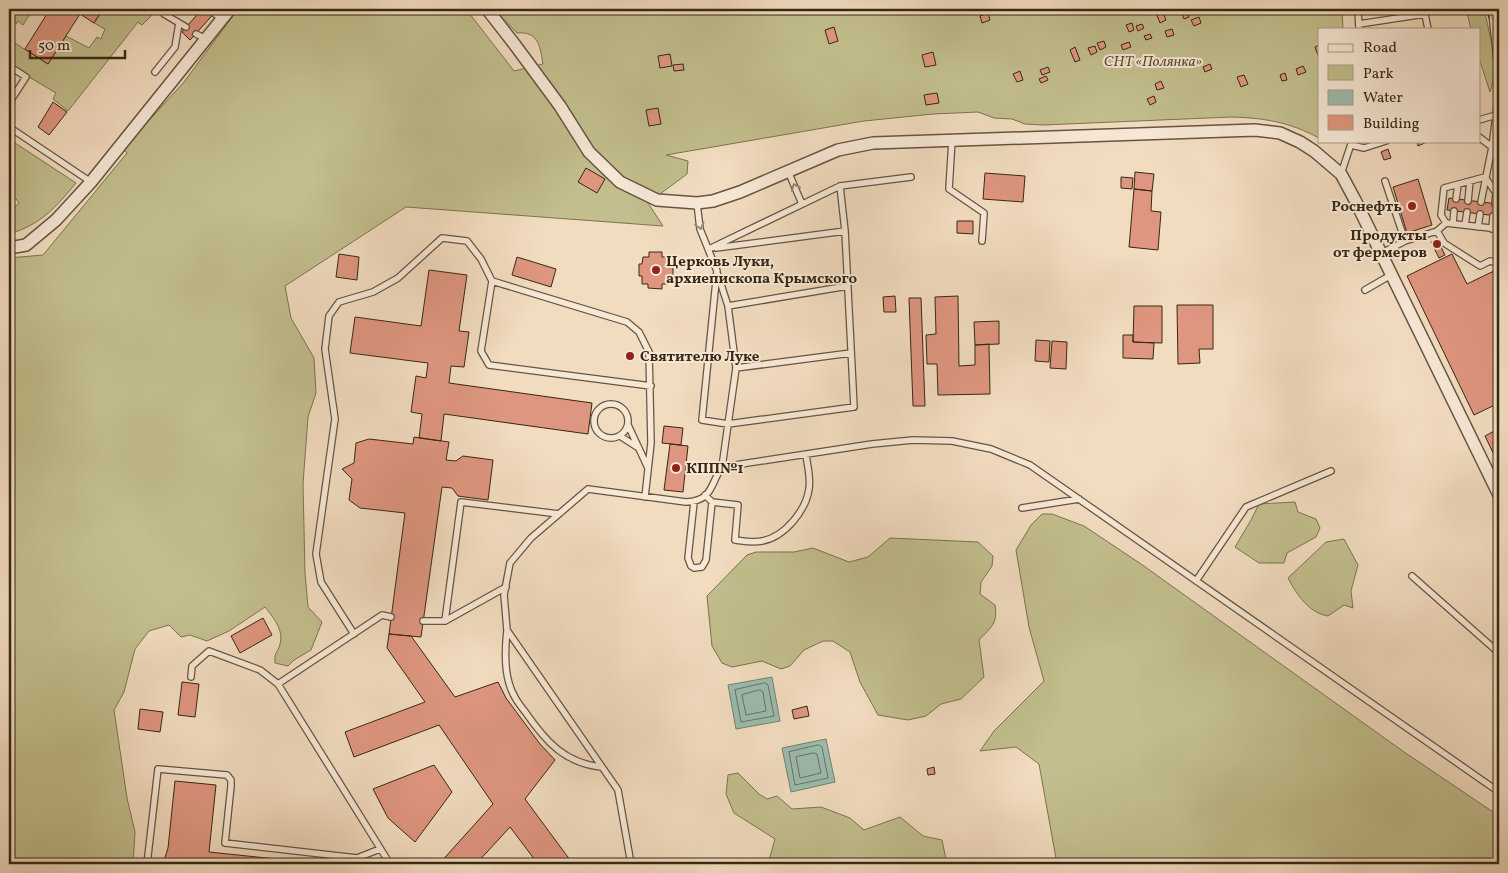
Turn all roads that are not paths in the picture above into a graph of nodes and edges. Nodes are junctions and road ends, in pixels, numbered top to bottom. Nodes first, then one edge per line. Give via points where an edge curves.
1 (230, 9) edge
2 (487, 9) edge
3 (1358, 9) edge
4 (1491, 9) edge
5 (1424, 11) edge
6 (164, 14) dead end
7 (179, 23) junction
8 (1359, 26) edge
9 (186, 27) dead end
10 (1428, 28) edge
11 (9, 66) edge
12 (155, 72) dead end
13 (1499, 81) edge
14 (1499, 91) edge
15 (9, 103) edge
16 (1496, 115) junction
17 (1480, 120) edge
18 (9, 127) edge
19 (1499, 130) edge
20 (1480, 138) edge
21 (952, 140) junction
22 (1383, 142) edge
23 (1352, 143) edge
24 (1492, 147) junction
25 (788, 171) junction
26 (1341, 174) junction
27 (911, 176) dead end
28 (1485, 177) junction
29 (1385, 180) dead end
30 (1470, 181) junction
31 (91, 182) junction
32 (1458, 185) junction
33 (840, 186) junction
34 (1456, 199) dead end
35 (1468, 201) dead end
36 (1481, 202) dead end
37 (697, 203) junction
38 (802, 204) junction
39 (1495, 204) dead end
40 (1454, 211) dead end
41 (1467, 212) dead end
42 (1480, 214) dead end
43 (1493, 216) dead end
44 (1450, 224) junction
45 (1465, 225) junction
46 (1478, 227) junction
47 (1492, 228) junction
48 (1499, 230) edge
49 (845, 231) junction
50 (1438, 231) junction
51 (982, 241) dead end
52 (1405, 241) junction
53 (9, 248) edge
54 (709, 249) junction
55 (1382, 253) junction
56 (1499, 263) edge
57 (718, 271) junction
58 (1391, 275) junction
59 (492, 281) junction
60 (848, 286) junction
61 (1365, 290) dead end
62 (728, 306) junction
63 (851, 353) junction
64 (736, 368) junction
65 (650, 386) junction
66 (728, 424) junction
67 (628, 426) junction
68 (620, 436) junction
69 (638, 448) junction
70 (806, 454) junction
71 (722, 467) junction
72 (648, 468) junction
73 (1331, 471) dead end
74 (705, 495) junction
75 (1499, 495) edge
76 (645, 497) junction
77 (1078, 498) junction
78 (694, 502) junction
79 (712, 502) junction
80 (1022, 508) dead end
81 (559, 514) junction
82 (1412, 576) dead end
83 (1196, 581) junction
84 (506, 587) junction
85 (391, 617) dead end
86 (423, 620) dead end
87 (445, 621) junction
88 (507, 630) junction
89 (354, 634) junction
90 (1499, 653) edge
91 (191, 677) dead end
92 (278, 684) junction
93 (601, 767) junction
94 (1499, 792) edge
95 (380, 849) junction
96 (147, 864) edge
97 (390, 864) edge
98 (631, 864) edge

1 - 31 street via 218,16 201,36
2 - 37 street via 560,106 589,152 620,182 657,200
3 - 8 lane
4 - 13 lane
5 - 8 lane
5 - 10 lane
6 - 7 lane
7 - 9 lane
7 - 12 lane via 175,47
11 - 15 lane via 26,77
14 - 16 lane
16 - 17 lane
16 - 19 lane
16 - 24 lane
18 - 31 lane
20 - 24 lane
21 - 25 street via 873,143 838,150
21 - 26 street via 1255,130 1280,133 1300,142
21 - 51 lane via 949,189 984,214
22 - 23 lane via 1364,148
23 - 26 lane
24 - 28 lane
25 - 37 street via 740,192
38 -> 25 lane
26 - 55 street
27 - 33 lane
28 - 30 lane
28 - 36 lane
28 - 39 lane via 1496,193
29 - 52 lane
30 - 32 lane
30 - 35 lane
31 - 53 street via 40,235 26,245
32 - 34 lane
32 - 44 lane via 1444,188 1441,215
33 - 38 lane
33 - 49 lane
37 -> 54 lane via 700,228
38 - 54 lane
40 - 44 lane
41 - 45 lane
42 - 46 lane
43 - 47 lane
44 - 45 lane
44 - 50 lane
45 - 46 lane
46 - 47 lane
47 - 48 lane
49 - 54 lane
49 - 60 lane
50 - 52 lane
50 - 56 lane via 1444,243 1480,266 1490,261
52 - 55 lane
54 - 57 lane
55 - 58 street
57 - 62 lane
57 - 66 lane via 702,420
58 - 61 lane
58 - 75 street
59 - 65 lane via 627,322 639,332 649,352
59 - 65 lane via 481,351 489,365
59 - 89 lane via 467,241 442,238 398,278 373,292 338,302 329,316 325,349 335,418 316,554 321,582
60 - 62 lane
60 - 63 lane
62 - 64 lane
63 - 64 lane
63 - 66 lane via 854,408
64 - 66 lane
65 - 72 lane
66 - 71 lane
67 - 68 lane
67 - 68 lane via 626,412 621,407 608,404 597,410 593,423 600,435
67 - 69 lane
68 - 69 lane
69 - 72 lane
70 - 71 lane
70 - 77 lane via 913,440 952,441 991,449 1030,465
70 - 79 lane via 809,488 805,502 792,522 779,534 763,541 735,540 738,505
71 - 74 lane
72 - 76 lane
73 - 83 lane via 1246,507
74 - 78 lane
74 - 79 lane
76 - 78 lane
76 - 81 lane via 588,489
77 - 80 lane
77 - 83 lane
78 - 79 lane via 688,558 691,566 698,568 706,560
81 - 84 lane via 531,538 510,563
81 - 87 lane via 461,502
82 - 90 lane
83 - 94 lane
84 - 87 lane
84 - 88 lane
85 - 89 lane via 382,615
86 - 87 lane
88 - 93 lane
88 - 93 lane via 506,667 515,698 552,746 585,765
89 - 92 lane
91 - 92 lane via 192,666 209,651 260,670
92 - 95 lane
93 - 98 lane via 618,790
95 - 96 lane via 357,858 225,843 231,786 227,775 158,769
95 - 97 lane

